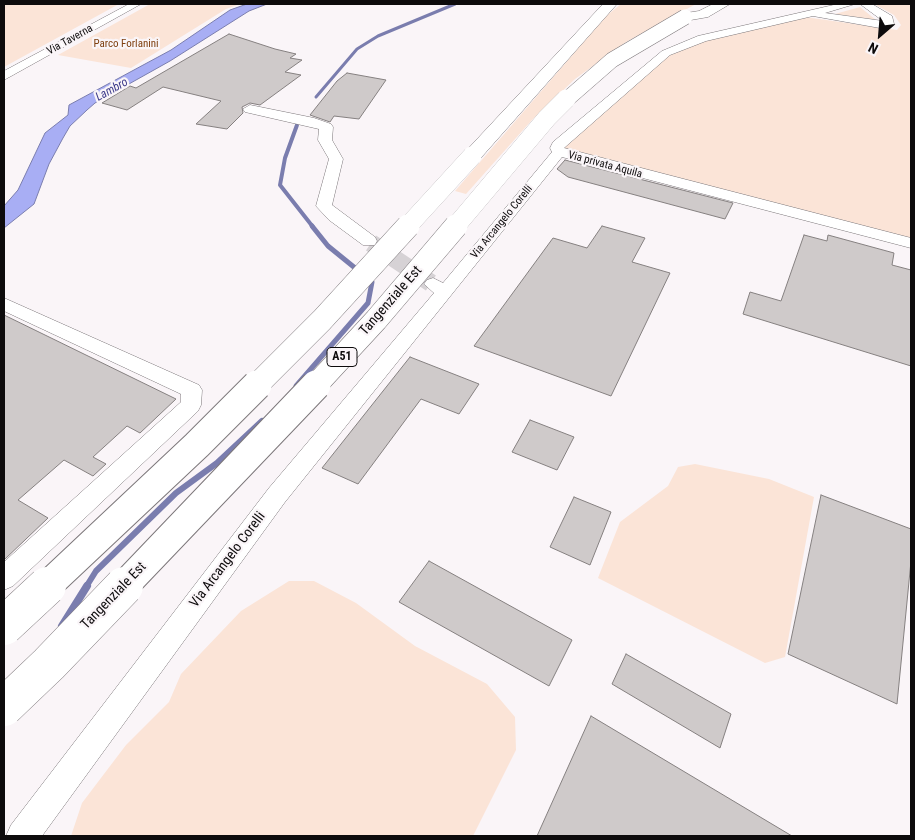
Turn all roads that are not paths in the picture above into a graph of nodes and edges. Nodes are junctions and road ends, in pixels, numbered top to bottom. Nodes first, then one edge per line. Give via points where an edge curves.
1 (136, 4) edge
2 (610, 4) edge
3 (711, 4) edge
4 (723, 4) edge
5 (850, 4) edge
6 (865, 4) edge
7 (589, 6) dead end
8 (808, 14) junction
9 (685, 17) junction
10 (562, 47) junction
11 (4, 76) edge
12 (250, 109) dead end
13 (559, 152) junction
14 (369, 241) tunnel mouth
15 (911, 243) edge
16 (4, 304) edge
17 (4, 578) edge
18 (4, 626) edge
19 (4, 707) edge
20 (22, 836) edge

1 - 11 street, Via Taverna
2 - 10 highway
3 - 9 highway, Tangenziale Est / A51
4 - 9 highway via 703,14
5 - 8 street, Via privata Aquila
6 - 8 street, Via privata Aquila via 888,18 889,24
7 - 10 highway
8 - 13 street, Via privata Aquila via 702,38 666,53 558,145
9 - 19 highway, Tangenziale Est / A51, bridge via 612,60 546,118 376,320 49,664
10 - 18 highway, bridge via 472,156 322,320 190,452
12 - 14 street via 326,127 325,140 336,161 324,206
13 - 15 street, Via privata Aquila
13 - 20 street, Via Arcangelo Corelli via 439,288 277,494
16 - 17 street via 192,390 191,405

